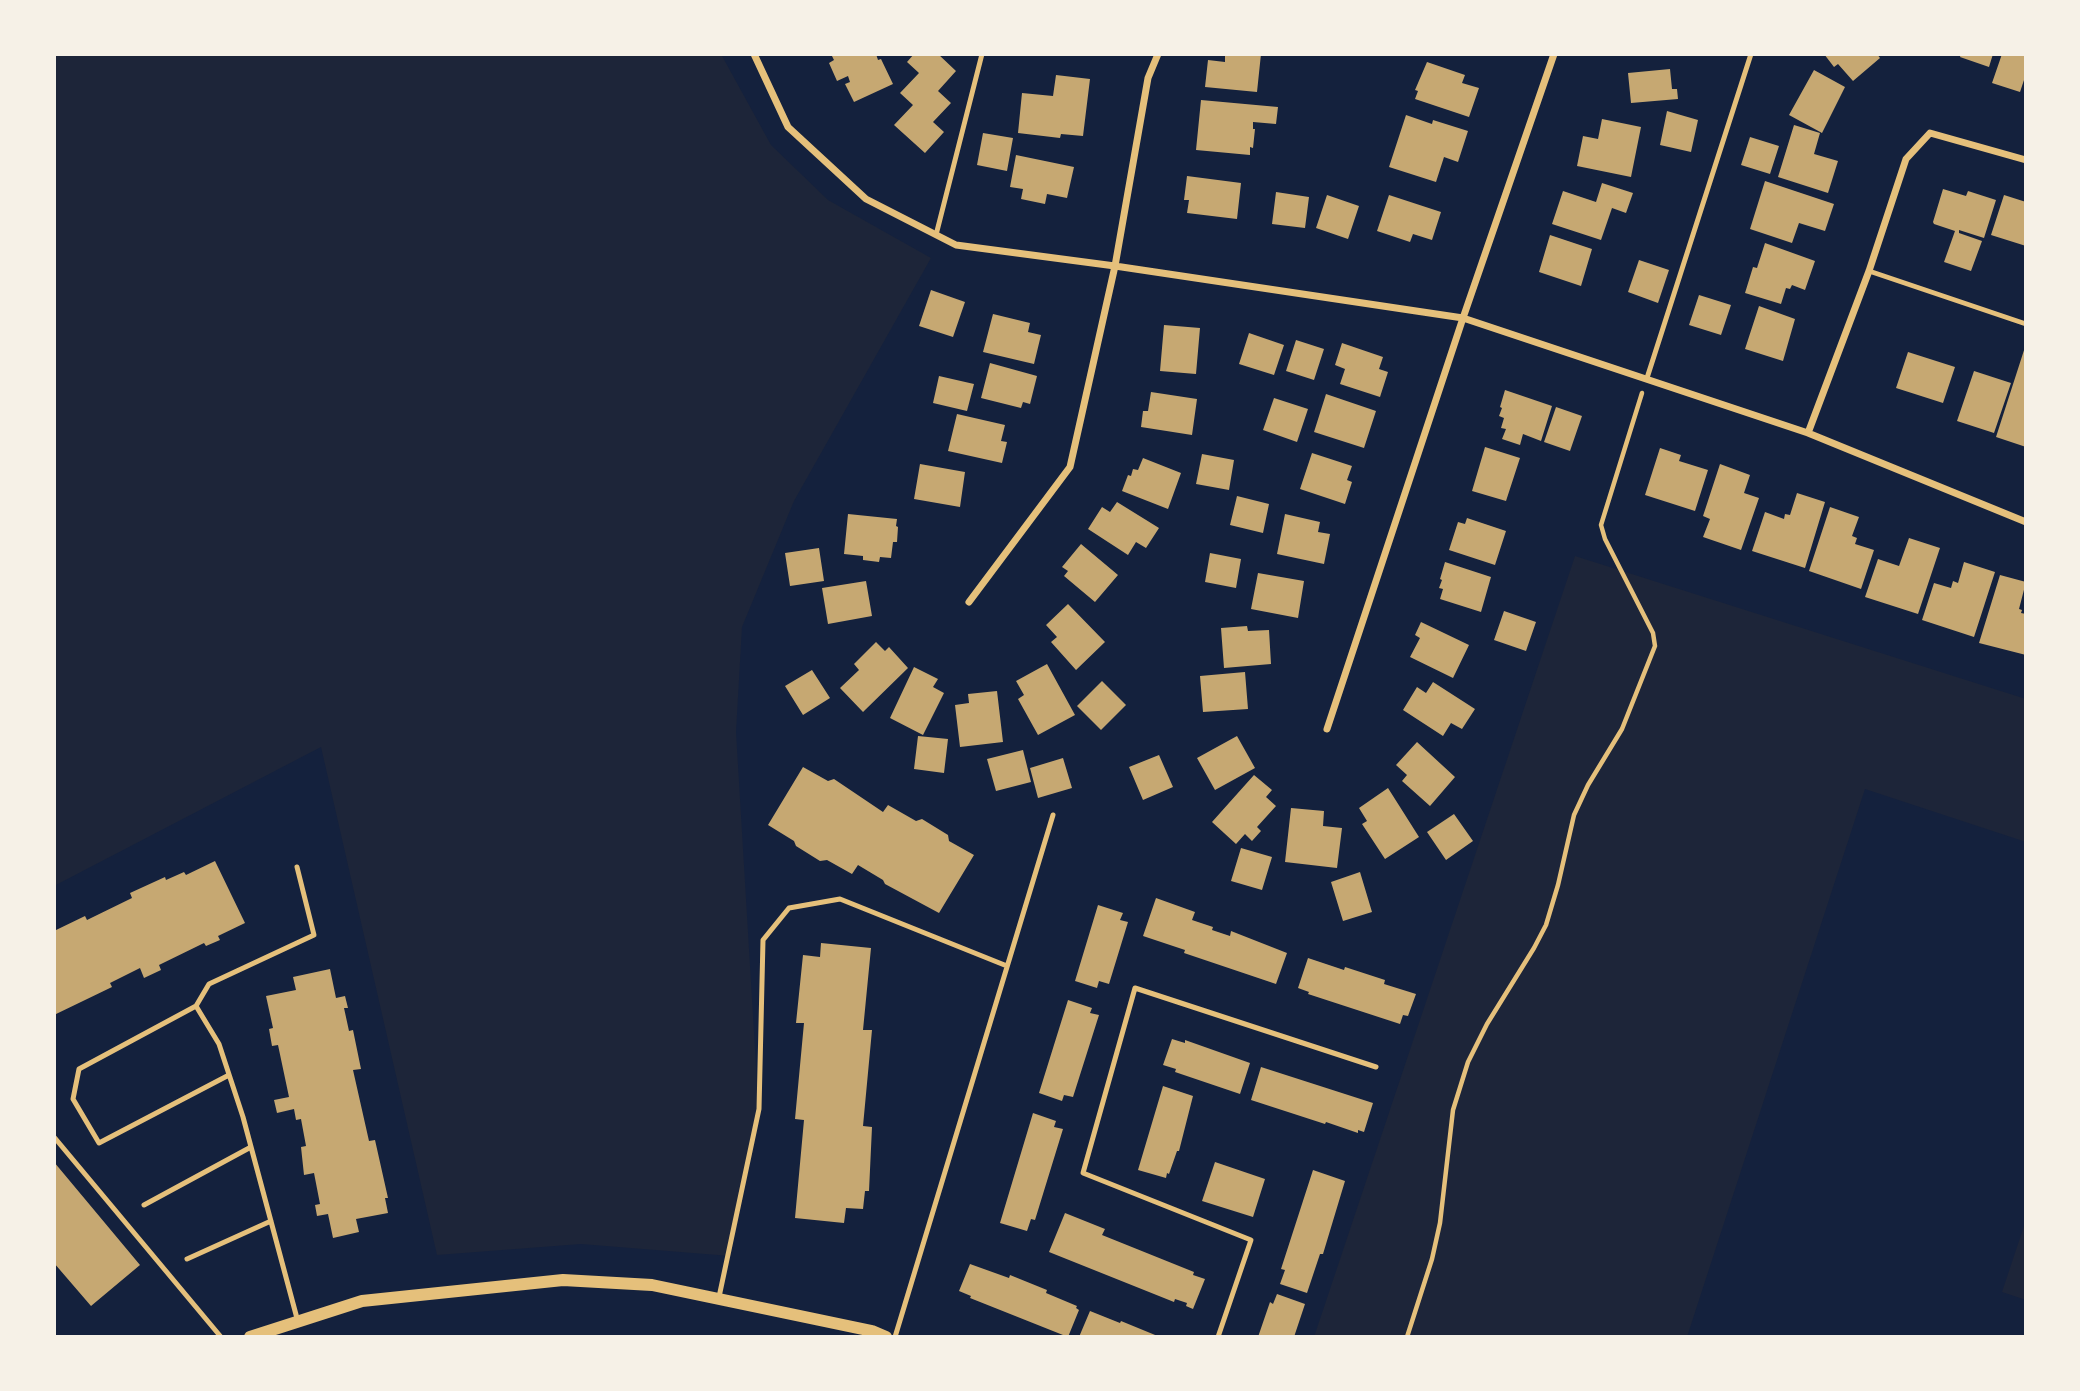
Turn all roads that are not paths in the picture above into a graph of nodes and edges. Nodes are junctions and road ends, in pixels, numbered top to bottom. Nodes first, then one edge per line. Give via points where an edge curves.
1 (754, 54) edge
2 (982, 54) edge
3 (1158, 54) edge
4 (1554, 54) edge
5 (1751, 54) edge
6 (2026, 160) edge
7 (936, 235) junction
8 (1115, 266) junction
9 (1869, 271) junction
10 (1463, 318) junction
11 (2026, 324) edge
12 (1647, 378) junction
13 (1808, 433) junction
14 (2026, 522) edge
15 (969, 602) dead end
16 (1328, 729) dead end
17 (1053, 815) dead end
18 (297, 867) dead end
19 (1007, 966) junction
20 (196, 1006) junction
21 (1376, 1067) dead end
22 (229, 1075) junction
23 (54, 1137) edge
24 (251, 1147) junction
25 (144, 1205) dead end
26 (271, 1221) junction
27 (187, 1259) dead end
28 (719, 1299) junction
29 (298, 1322) junction
30 (221, 1337) edge
31 (250, 1337) edge
32 (886, 1337) edge
33 (895, 1337) edge
34 (1218, 1337) edge

1 - 7 street via 788,127 866,199
2 - 7 lane
3 - 8 street via 1148,78
4 - 10 street
5 - 12 lane
6 - 9 street via 1930,133 1906,159
7 - 8 street via 956,245
8 - 10 street
8 - 15 street via 1070,467
9 - 11 lane
9 - 13 street
10 - 12 street
10 - 16 street
12 - 13 street
13 - 14 street
17 - 19 lane
18 - 20 lane via 314,935 209,984
19 - 28 lane via 839,899 789,908 763,940 759,1109
19 - 33 lane
20 - 22 lane via 219,1044
20 - 22 lane via 79,1069 72,1098 99,1143
21 - 34 lane via 1135,988 1083,1173 1251,1241
22 - 24 lane
23 - 30 lane
24 - 25 lane
24 - 26 lane
26 - 27 lane
26 - 29 lane
28 - 29 street via 652,1285 563,1280 362,1301
28 - 32 street
29 - 31 street

